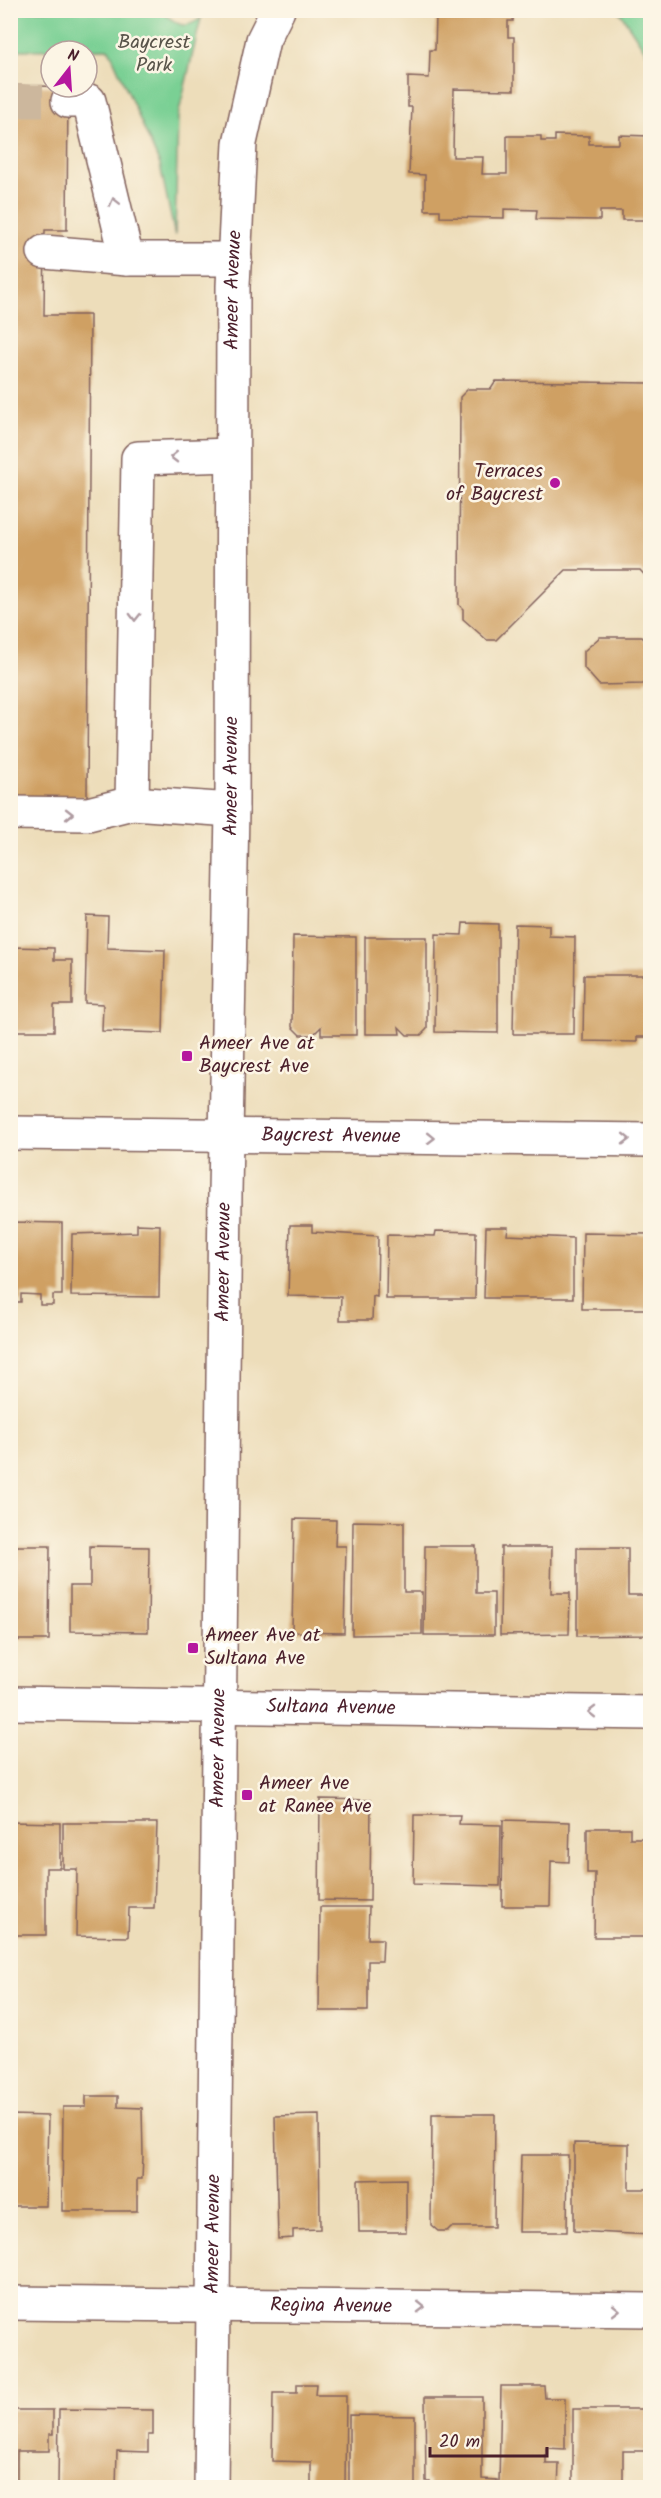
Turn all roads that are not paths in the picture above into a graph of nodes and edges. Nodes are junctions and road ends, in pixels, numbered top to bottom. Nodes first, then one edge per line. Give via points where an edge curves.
1 (278, 10) edge
2 (68, 101) tunnel mouth
3 (44, 252) dead end
4 (128, 259) junction
5 (235, 259) junction
6 (232, 455) junction
7 (132, 803) junction
8 (232, 810) junction
9 (10, 813) edge
10 (10, 1133) edge
11 (225, 1136) junction
12 (651, 1140) edge
13 (10, 1703) edge
14 (219, 1705) junction
15 (651, 1713) edge
16 (10, 2303) edge
17 (215, 2305) junction
18 (651, 2310) edge
19 (211, 2487) edge

1 - 5 street, Ameer Avenue via 262,40 240,143
4 -> 2 street via 89,101
3 - 4 street
4 - 5 street
5 - 6 street, Ameer Avenue
6 -> 7 street via 138,458
6 - 8 street, Ameer Avenue
7 - 8 street
9 -> 7 street via 88,814
8 - 11 street, Ameer Avenue
10 - 11 street, Baycrest Avenue
11 -> 12 street, Baycrest Avenue
11 - 14 street, Ameer Avenue
13 - 14 street, Sultana Avenue
15 -> 14 street, Sultana Avenue
14 - 17 street, Ameer Avenue
16 - 17 street, Regina Avenue
17 -> 18 street, Regina Avenue
17 - 19 street, Ameer Avenue

